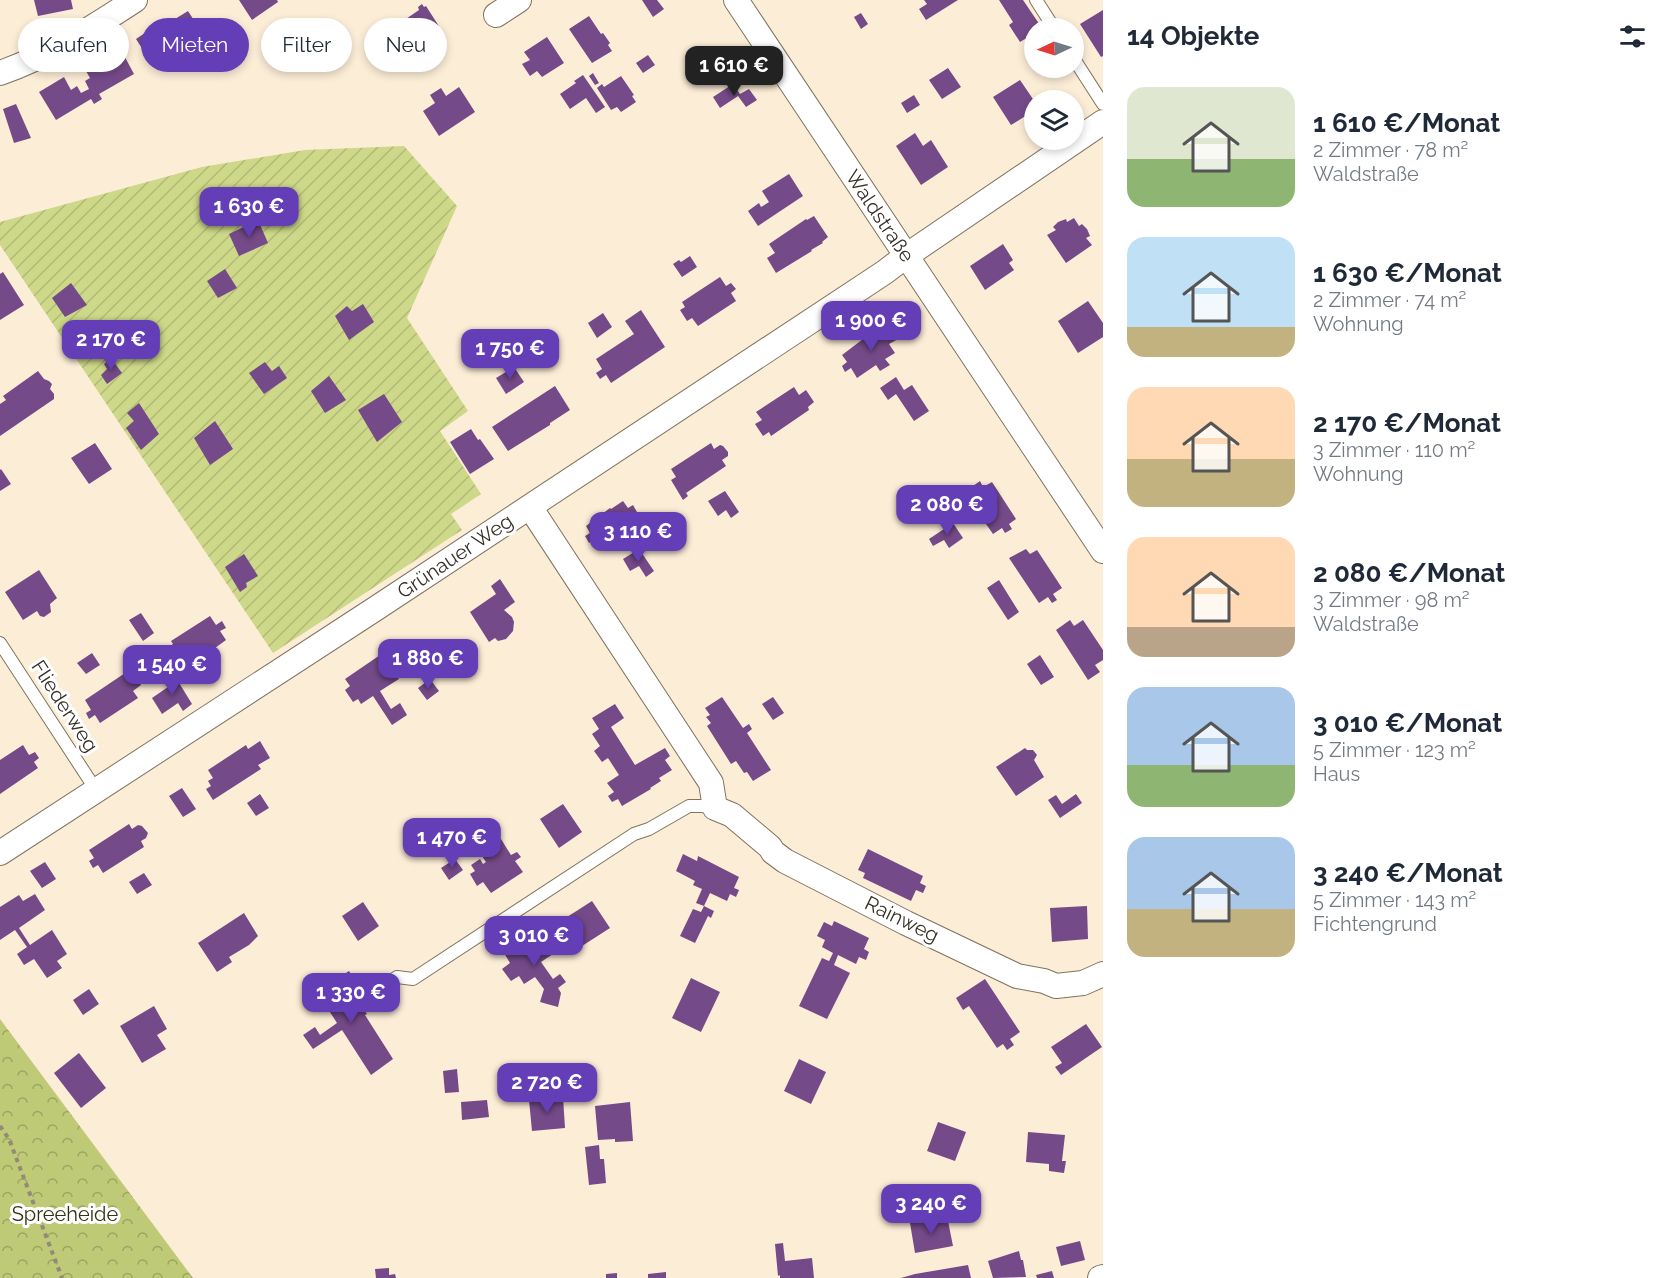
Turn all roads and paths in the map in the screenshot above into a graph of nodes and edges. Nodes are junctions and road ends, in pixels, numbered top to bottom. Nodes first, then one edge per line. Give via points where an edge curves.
1 (135, 0) edge
2 (519, 0) edge
3 (736, 0) edge
4 (1036, 0) edge
5 (496, 15) dead end
6 (1048, 18) edge
7 (0, 73) edge
8 (1084, 75) edge
9 (1103, 104) edge
10 (1103, 122) edge
11 (906, 256) junction
12 (530, 507) junction
13 (1103, 551) edge
14 (0, 643) edge
15 (96, 790) junction
16 (715, 808) junction
17 (0, 853) edge
18 (1103, 974) edge
19 (382, 987) dead end
20 (0, 1126) edge
21 (62, 1278) edge

1 - 7 street via 55,50
2 - 5 street
3 - 11 street, Waldstraße
4 - 6 lane
8 - 9 lane
10 - 11 street, Grünauer Weg
11 - 12 street, Grünauer Weg
11 - 13 street, Waldstraße
12 - 15 street, Grünauer Weg
12 - 16 street via 711,783
14 - 15 lane, Fliederweg
15 - 17 street, Grünauer Weg
16 - 18 street, Rainweg via 732,815 785,861 1017,976 1056,986 1083,983
16 - 19 lane, Rainweg via 689,806 649,830 634,834 413,979 397,977
20 - 21 path via 9,1139

